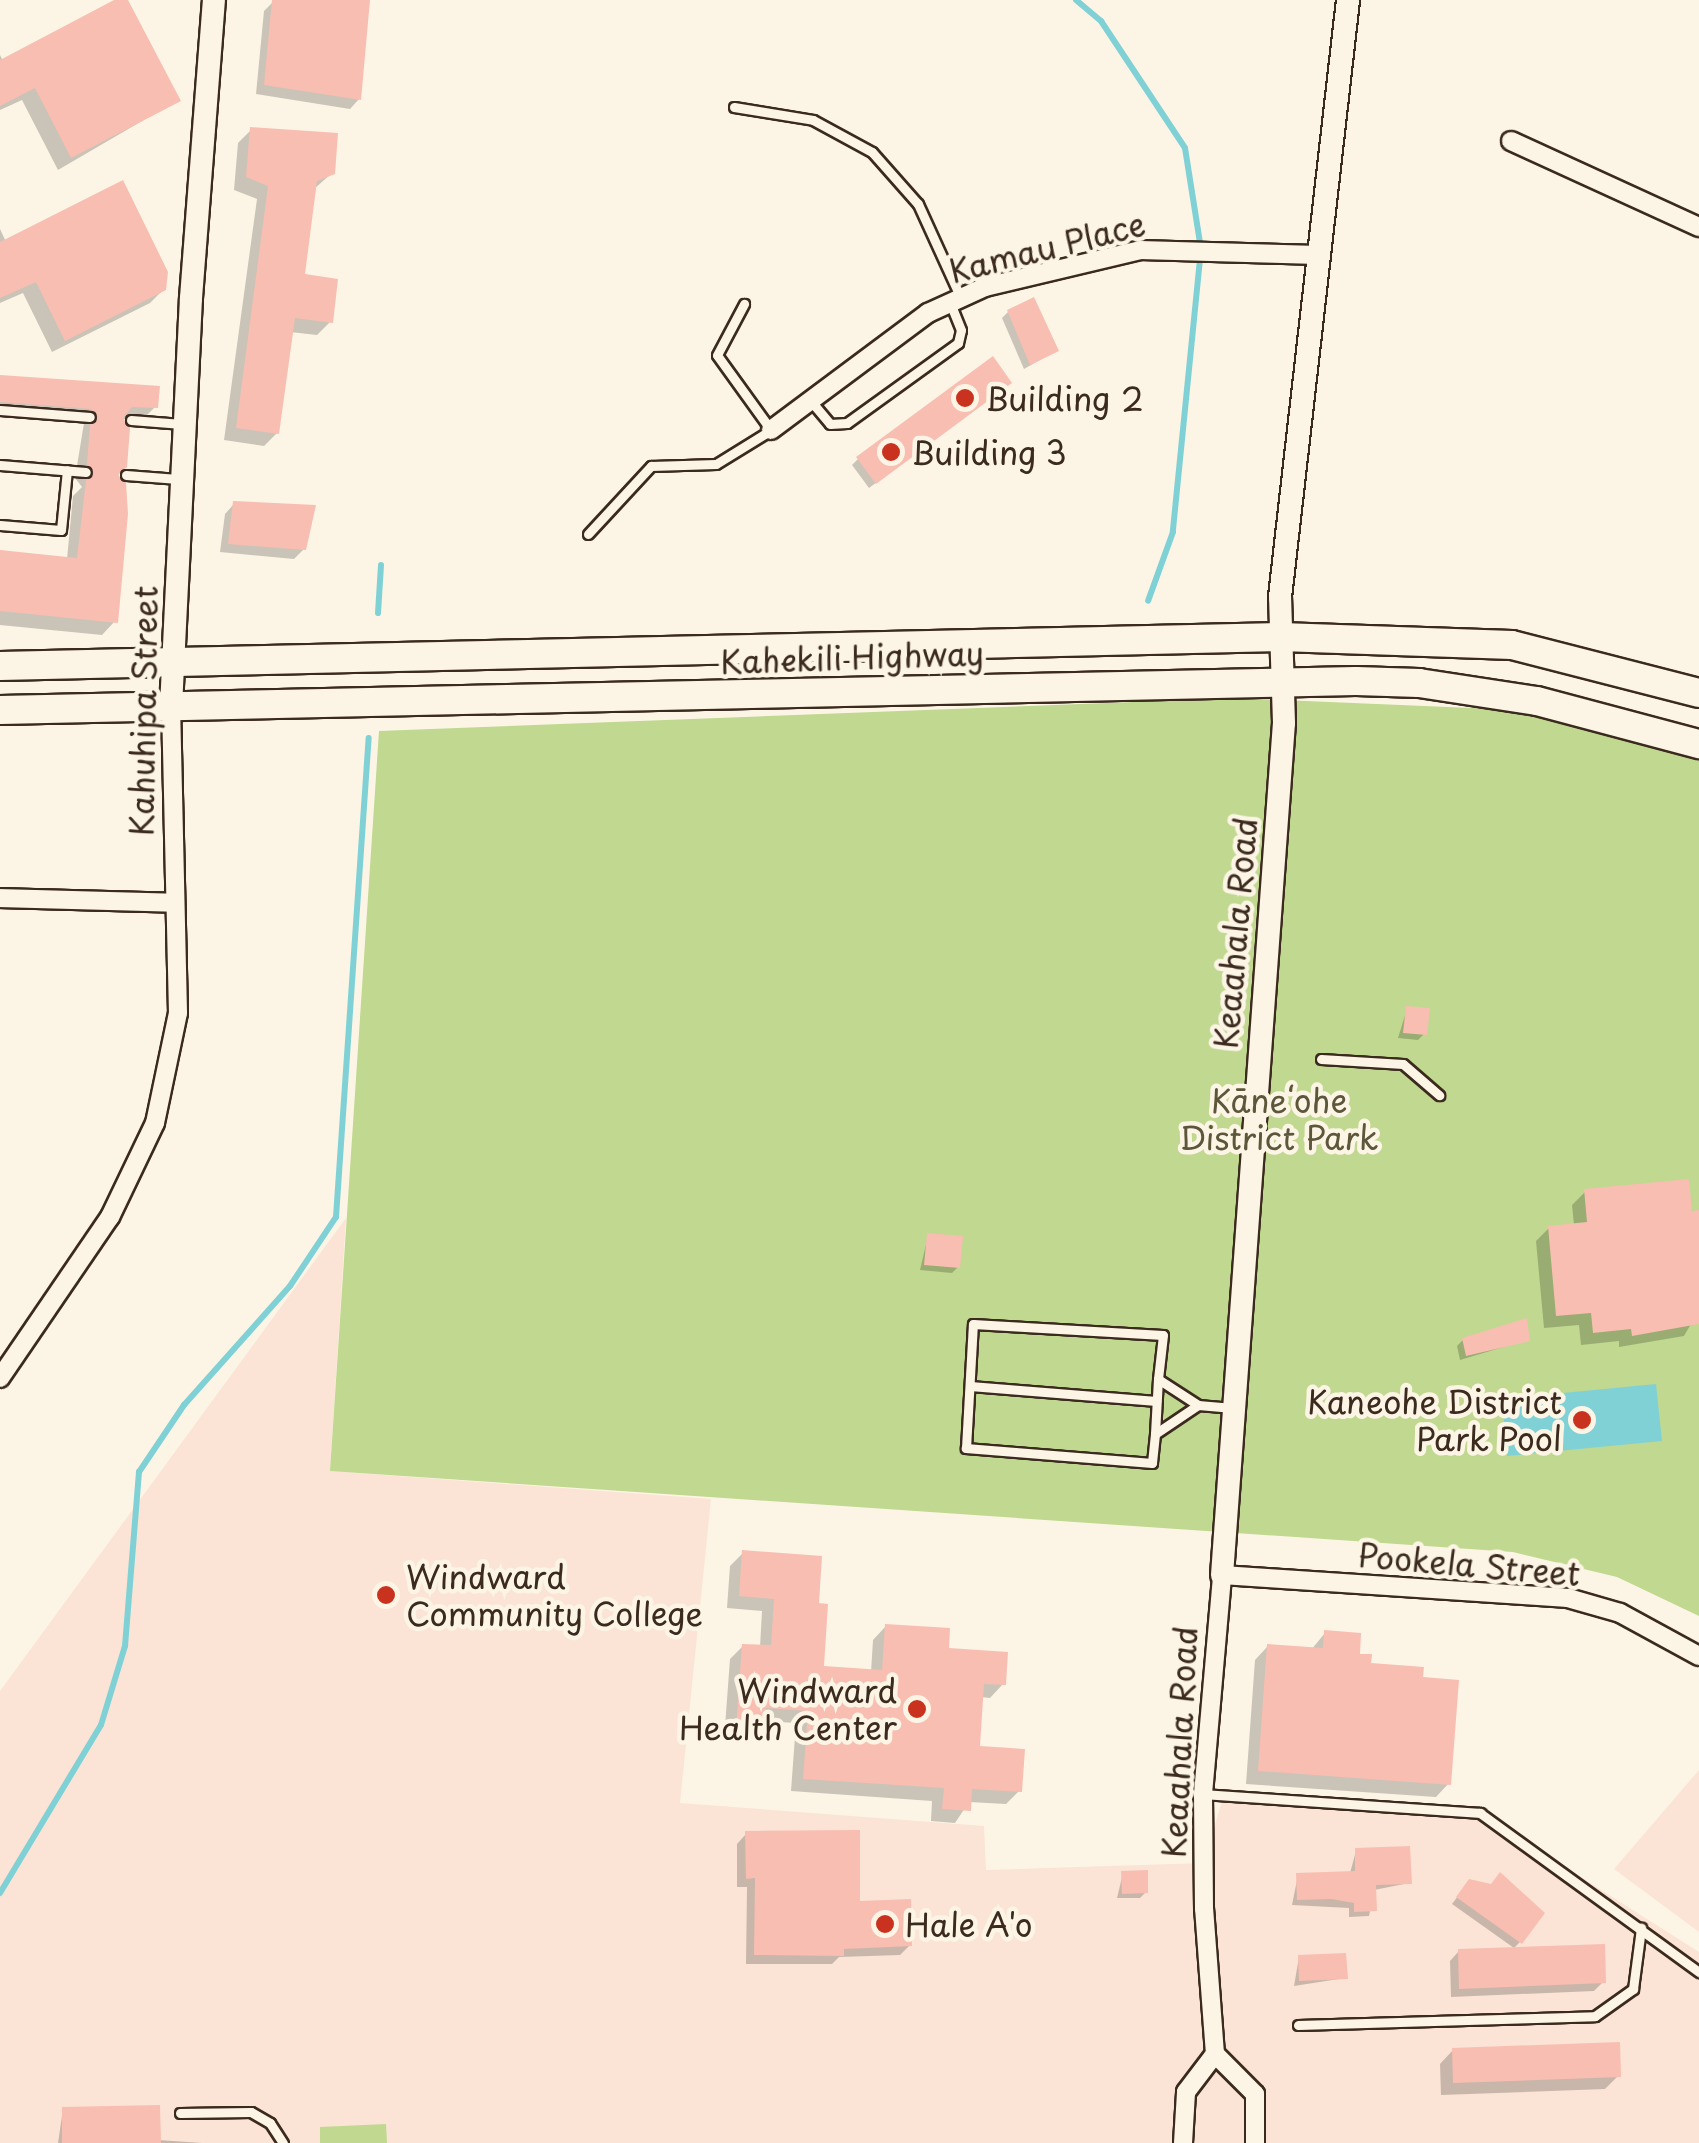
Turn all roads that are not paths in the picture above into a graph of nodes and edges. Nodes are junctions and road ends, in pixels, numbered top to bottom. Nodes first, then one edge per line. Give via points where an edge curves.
1 (214, 0) edge
2 (1348, 0) edge
3 (734, 107) dead end
4 (1511, 141) dead end
5 (1699, 227) edge
6 (1318, 255) junction
7 (955, 298) junction
8 (744, 304) dead end
9 (810, 400) junction
10 (0, 410) edge
11 (90, 416) dead end
12 (131, 420) dead end
13 (185, 425) junction
14 (771, 430) junction
15 (0, 464) edge
16 (66, 470) junction
17 (86, 472) dead end
18 (126, 475) dead end
19 (182, 479) junction
20 (0, 525) edge
21 (588, 534) dead end
22 (1281, 637) junction
23 (172, 661) junction
24 (0, 666) edge
25 (1286, 683) junction
26 (1699, 693) edge
27 (172, 707) junction
28 (0, 710) edge
29 (1699, 744) edge
30 (0, 898) edge
31 (174, 903) junction
32 (1321, 1059) dead end
33 (1439, 1095) dead end
34 (0, 1378) edge
35 (1158, 1380) junction
36 (970, 1386) junction
37 (1156, 1401) junction
38 (1198, 1405) junction
39 (1233, 1408) junction
40 (1155, 1434) junction
41 (1222, 1575) junction
42 (1699, 1656) edge
43 (1203, 1794) junction
44 (1641, 1928) junction
45 (1699, 1972) edge
46 (1298, 2025) dead end
47 (1215, 2054) junction
48 (180, 2113) dead end
49 (282, 2143) edge
50 (1183, 2143) edge
51 (1255, 2143) edge

1 - 13 street, Kahuhipa Street
2 - 6 street, Keaahala Road
3 - 7 lane via 812,120 872,152 918,204
4 - 5 street
6 - 7 street, Kamau Place via 1126,252
6 - 22 street, Keaahala Road
7 - 9 street, Kamau Place
7 - 9 lane via 958,343 877,402 839,426
8 - 14 lane via 716,355
9 - 14 street, Kamau Place
10 - 11 lane
12 - 13 lane
13 - 19 street, Kahuhipa Street
14 - 21 lane via 716,464 652,466
15 - 16 lane
16 - 17 lane
16 - 20 lane via 61,530
18 - 19 lane
19 - 23 street, Kahuhipa Street
22 - 23 main road, Kahekili Highway
22 - 25 street, Keaahala Road
22 - 26 main road, Kahekili Highway via 1512,645
23 - 24 main road, Kahekili Highway
23 - 27 street, Kahuhipa Street
25 - 27 main road, Kahekili Highway
25 - 29 main road, Kahekili Highway via 1477,690
25 - 39 street, Keaahala Road
27 - 28 main road, Kahekili Highway
27 - 31 street, Kahuhipa Street
30 - 31 street
31 - 34 street, Kahuhipa Street via 178,1013 155,1122 110,1217
32 - 33 lane via 1403,1064
35 - 36 lane via 1163,1335 973,1324
35 - 37 lane
35 - 38 lane
36 - 37 lane
36 - 40 lane via 966,1448 1152,1463
37 - 40 lane
38 - 39 lane
38 - 40 lane
39 - 41 street, Keaahala Road
41 - 42 street, Pookela Street via 1568,1598 1620,1613
41 - 43 street, Keaahala Road
43 - 44 lane via 1480,1813
43 - 47 street, Keaahala Road
44 - 45 lane
44 - 46 lane via 1633,1989 1595,2016
47 - 50 street via 1186,2092
47 - 51 street via 1255,2094
48 - 49 lane via 251,2112 270,2123

